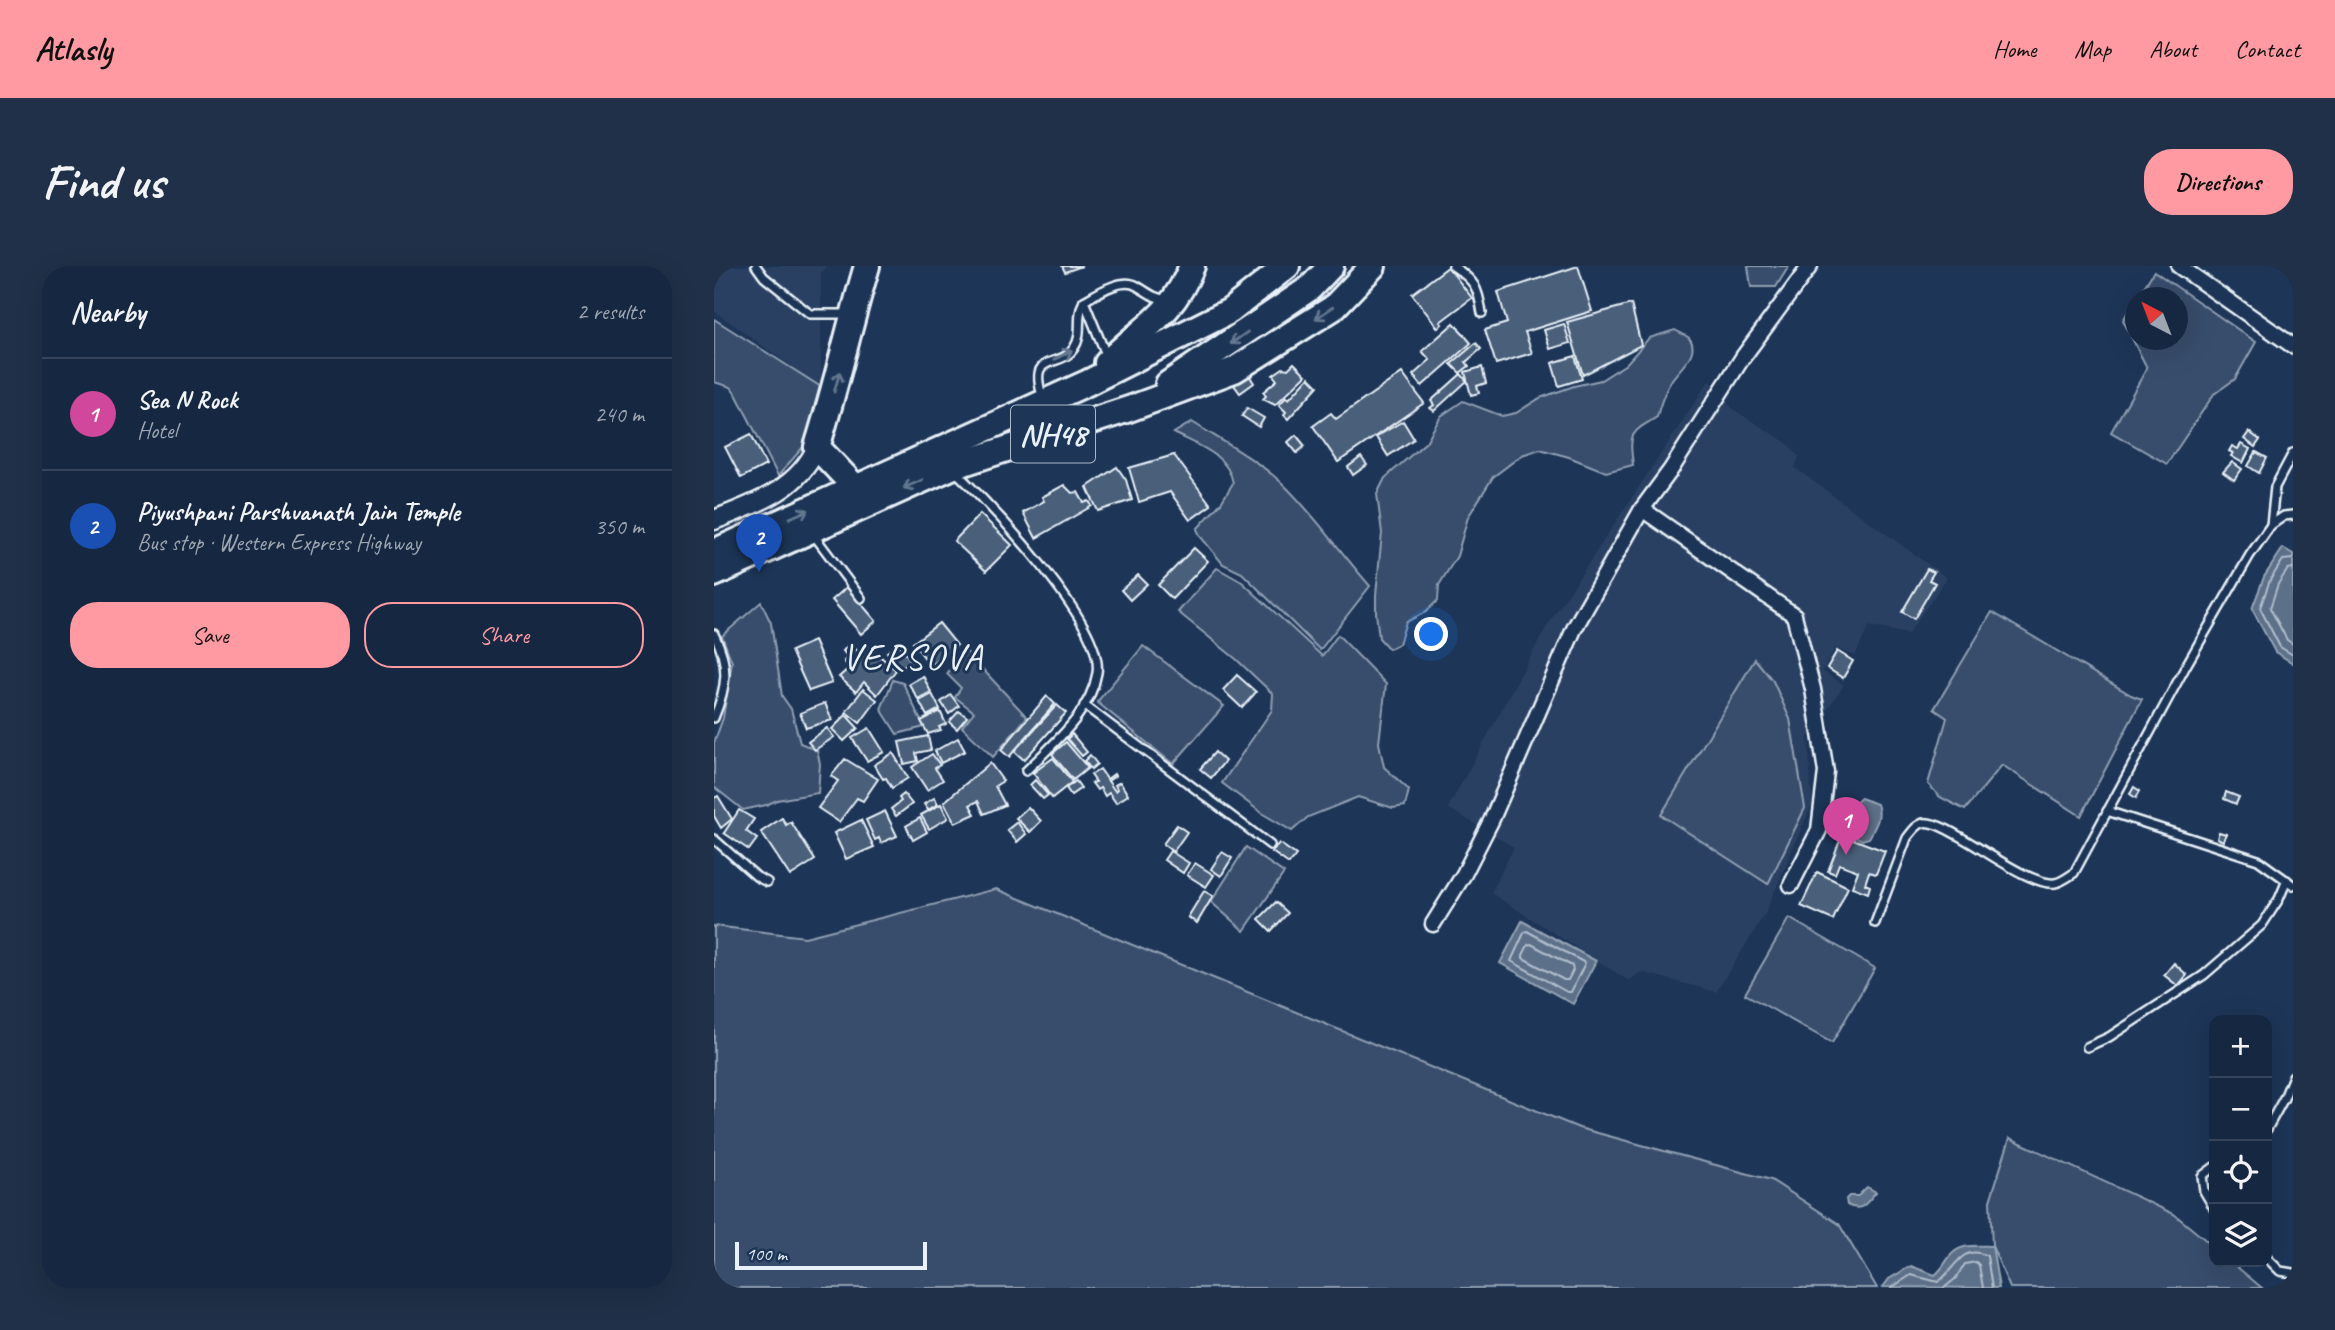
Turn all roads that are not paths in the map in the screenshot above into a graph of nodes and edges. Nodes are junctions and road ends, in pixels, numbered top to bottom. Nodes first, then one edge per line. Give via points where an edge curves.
1 (756, 266) edge
2 (867, 266) edge
3 (1192, 266) edge
4 (1287, 266) edge
5 (1331, 266) edge
6 (1373, 266) edge
7 (1453, 266) edge
8 (1810, 266) edge
9 (2179, 266) edge
10 (1173, 300) junction
11 (1084, 301) junction
12 (1482, 313) dead end
13 (853, 314) junction
14 (2293, 346) edge
15 (1108, 361) junction
16 (1087, 383) junction
17 (1044, 403) junction
18 (1129, 410) junction
19 (817, 447) junction
20 (2293, 453) edge
21 (951, 467) junction
22 (856, 488) junction
23 (1642, 509) junction
24 (2293, 515) edge
25 (714, 520) edge
26 (2271, 525) junction
27 (811, 530) junction
28 (714, 552) edge
29 (714, 574) edge
30 (861, 598) dead end
31 (714, 634) edge
32 (1084, 705) junction
33 (714, 718) edge
34 (1026, 771) dead end
35 (2107, 811) junction
36 (714, 839) edge
37 (1270, 845) dead end
38 (767, 882) dead end
39 (2290, 883) edge
40 (1791, 885) dead end
41 (1875, 923) dead end
42 (1433, 924) dead end
43 (2087, 1047) dead end
44 (2293, 1076) edge
45 (2272, 1120) edge
46 (2209, 1171) edge
47 (2209, 1200) edge
48 (2272, 1263) edge
49 (2293, 1273) edge

1 - 13 lane via 810,314
2 - 13 highway
3 - 10 highway
4 - 16 highway, NH48 via 1230,311
5 -> 18 highway via 1310,288
6 -> 18 highway, NH48 via 1333,308 1234,370
7 - 12 lane via 1478,290
8 - 23 street
9 - 14 street
10 - 11 lane via 1154,298 1136,285 1121,283
10 - 15 highway via 1160,318
11 - 15 lane
17 -> 11 lane via 1037,380 1040,370 1074,348
19 -> 13 highway
15 - 16 highway
16 - 17 highway, NH48
17 - 22 highway, NH48
18 - 21 highway, NH48
19 - 22 highway
19 - 25 street via 809,464 787,487
20 - 26 lane via 2276,487
21 -> 27 highway, NH48
21 - 32 lane via 987,502 1082,622 1094,645 1097,671
28 -> 22 highway, NH48
23 - 40 street via 1794,615 1813,690 1826,772 1819,830
23 - 42 street via 1574,629 1492,819
24 - 26 lane
26 - 35 lane via 2187,664
27 - 29 highway, NH48
27 - 30 lane
31 - 33 lane via 726,662 726,676
32 - 34 lane via 1074,723
32 - 37 lane
35 - 39 lane via 2258,860
35 - 41 lane via 2074,873 2057,883 2045,883 1942,828 1923,823 1908,838
36 - 38 lane
39 - 43 lane via 2262,925 2204,975
44 - 45 lane
46 - 47 lane via 2202,1177
48 - 49 lane via 2280,1271

